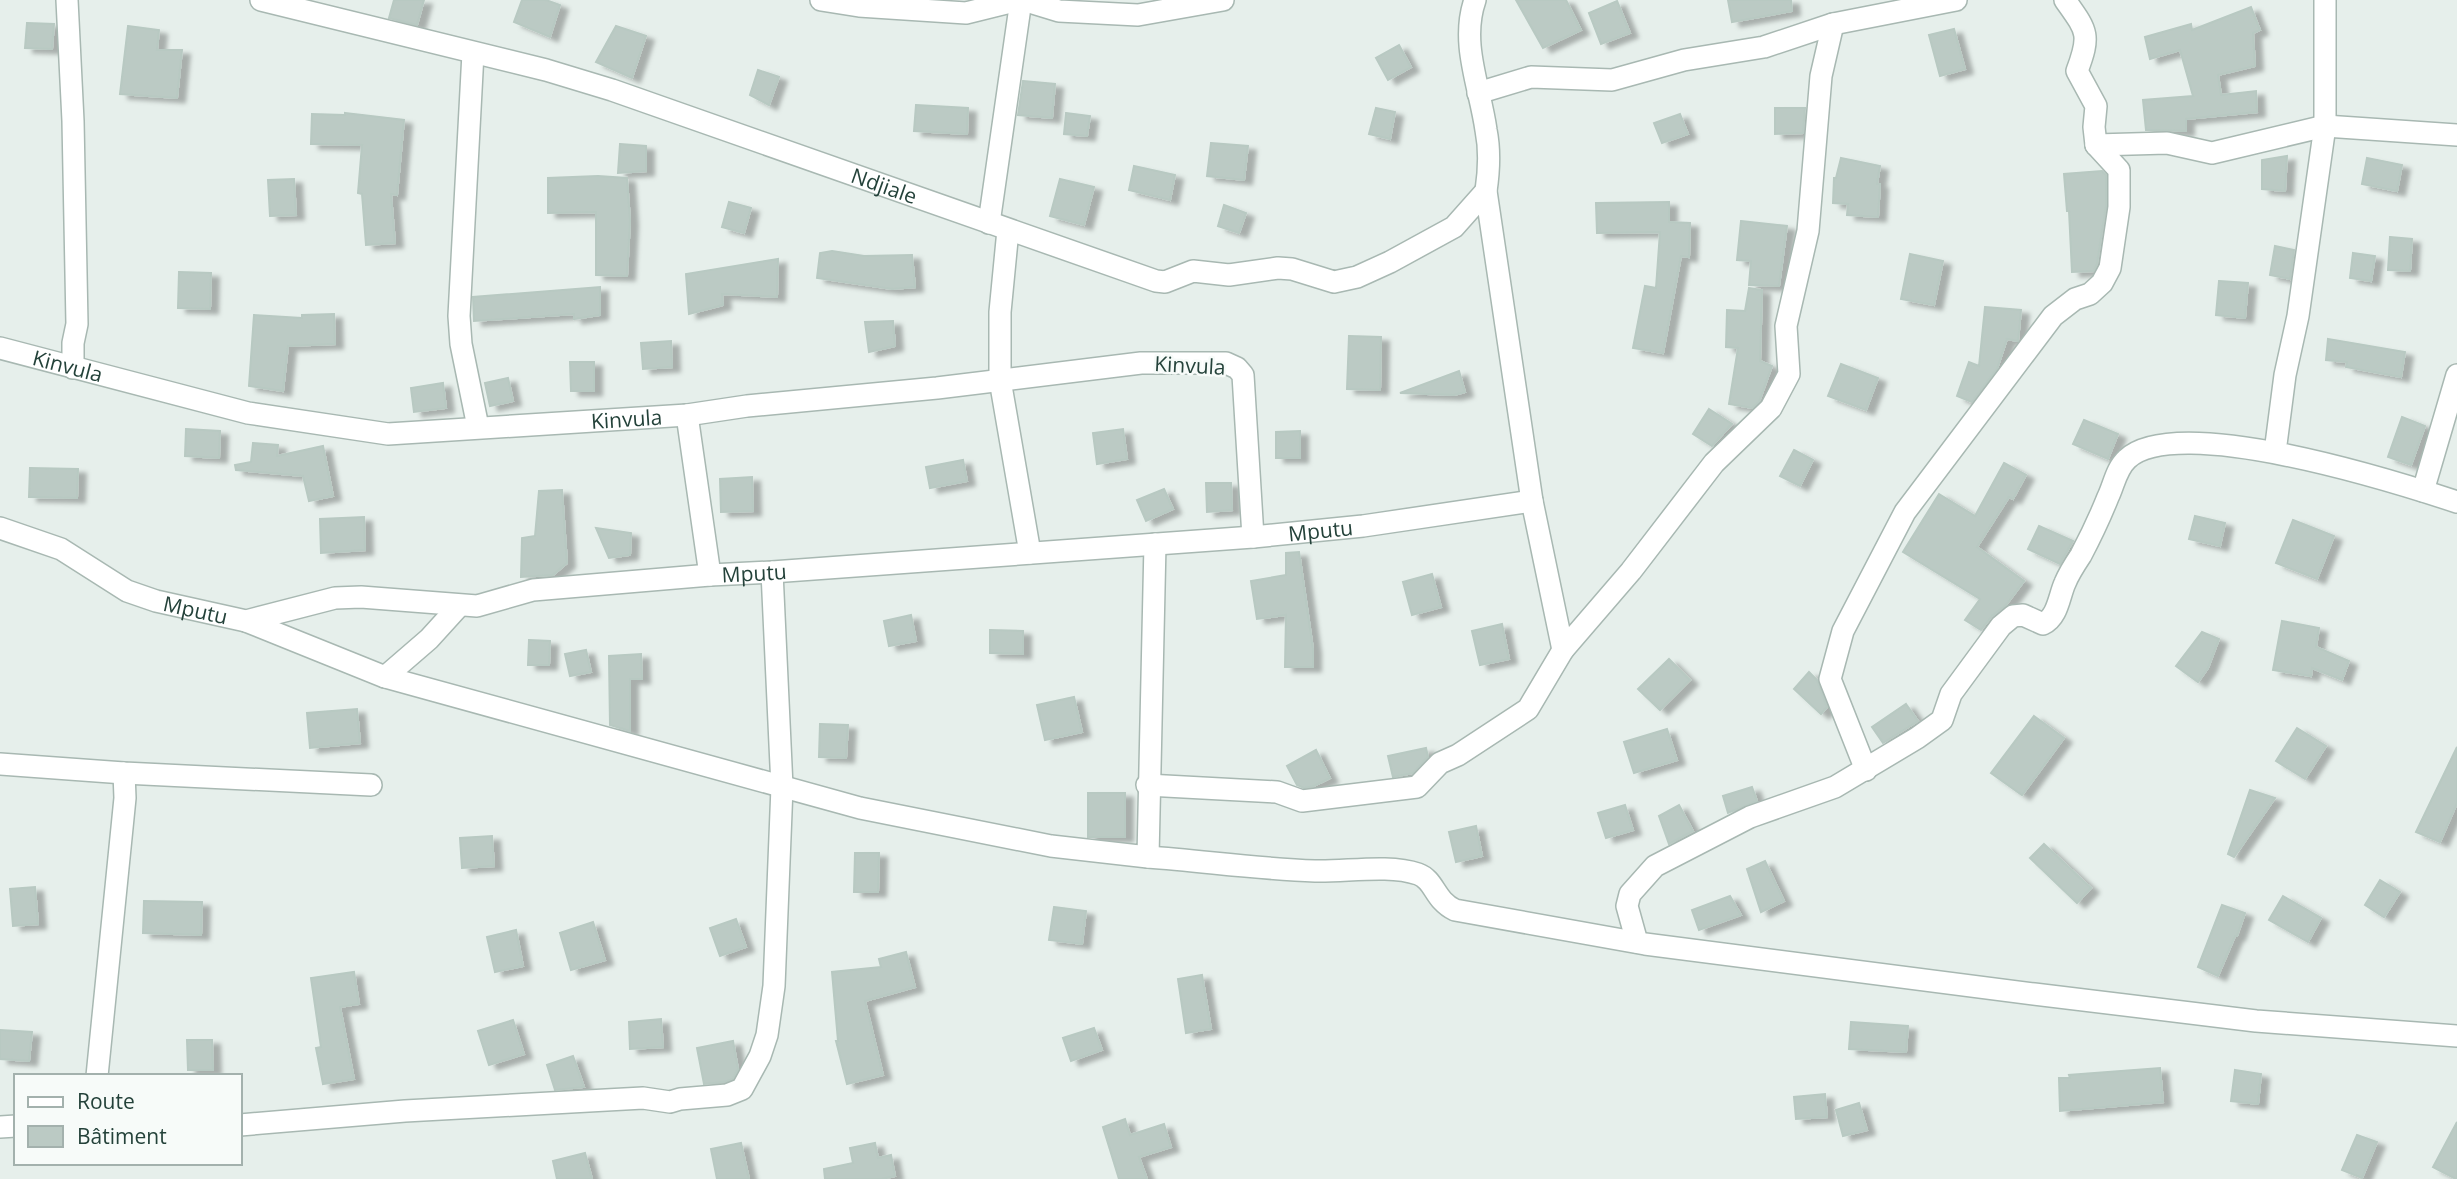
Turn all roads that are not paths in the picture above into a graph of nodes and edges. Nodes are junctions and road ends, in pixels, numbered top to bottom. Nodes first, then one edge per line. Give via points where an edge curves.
1 (67, 0) edge
2 (261, 0) edge
3 (821, 0) edge
4 (1021, 0) edge
5 (1223, 0) edge
6 (1475, 0) edge
7 (1956, 0) edge
8 (2065, 0) edge
9 (2325, 0) edge
10 (1833, 24) junction
11 (473, 53) junction
12 (1478, 93) junction
13 (2325, 125) junction
14 (2457, 135) edge
15 (2096, 145) junction
16 (1486, 191) junction
17 (999, 227) junction
18 (0, 348) edge
19 (73, 368) junction
20 (2457, 375) edge
21 (1000, 380) junction
22 (687, 415) junction
23 (478, 427) junction
24 (2275, 452) junction
25 (2423, 491) junction
26 (1532, 501) junction
27 (2457, 502) edge
28 (0, 528) edge
29 (1253, 537) junction
30 (1154, 544) junction
31 (1030, 553) junction
32 (772, 572) junction
33 (710, 575) junction
34 (459, 606) junction
35 (246, 621) junction
36 (1563, 650) junction
37 (385, 677) junction
38 (0, 764) edge
39 (1866, 770) junction
40 (124, 773) junction
41 (370, 785) dead end
42 (1147, 785) junction
43 (782, 787) junction
44 (1147, 857) junction
45 (1637, 942) junction
46 (2457, 1036) edge
47 (97, 1074) edge
48 (242, 1125) edge

1 - 19 street via 77,324
2 - 11 street, Ndjiale
3 - 4 street via 966,13
4 - 5 street via 1059,11 1138,15
4 - 17 street
6 - 12 street via 1469,43
7 - 10 street
8 - 15 street via 2084,27 2086,41 2077,71 2096,106
9 - 13 street
10 - 12 street via 1764,47 1684,60 1612,80 1531,77
10 - 36 street via 1821,76 1808,231 1786,326 1789,373 1771,408 1714,463
11 - 17 street, Ndjiale via 612,90
11 - 23 street via 458,316
12 - 16 street via 1488,151
13 - 14 street
13 - 15 street via 2213,153 2167,143
13 - 24 street
15 - 39 street via 2119,170 2110,268 2090,294 2053,316 1905,512 1843,631 1830,679
16 - 17 street, Ndjiale via 1454,227 1390,262 1334,282 1278,268 1229,275 1193,271 1156,281
16 - 26 street
17 - 21 street
18 - 19 street, Kinvula
19 - 23 street, Kinvula via 248,413 356,430 388,434
20 - 25 street
21 - 22 street, Kinvula
21 - 29 street, Kinvula via 1141,363 1227,363 1241,371
21 - 31 street
22 - 23 street, Kinvula
22 - 33 street
24 - 25 street
24 - 39 street via 2167,443 2126,460 2064,584 2054,615 2043,624 2023,615 2013,616 1951,694 1942,720
25 - 27 street
26 - 29 street, Mputu
26 - 36 street
28 - 35 street, Mputu via 67,552 127,591
29 - 30 street, Mputu
30 - 31 street, Mputu
30 - 42 street
31 - 32 street, Mputu
32 - 33 street, Mputu
32 - 43 street
33 - 34 street, Mputu via 533,590 486,605
34 - 35 street, Mputu via 335,598
34 - 37 street
35 - 37 street
36 - 42 street via 1528,709 1440,763 1417,788 1302,802 1277,792
37 - 43 street
38 - 40 street
39 - 45 street via 1835,788 1750,817 1655,866 1630,894 1627,906
40 - 41 street
40 - 47 street
42 - 44 street
43 - 44 street via 859,808 1051,846
43 - 48 street via 774,986 767,1035 742,1089 670,1102 643,1098
44 - 45 street via 1314,871 1401,870 1420,874 1443,905 1455,910
45 - 46 street via 2242,1019

